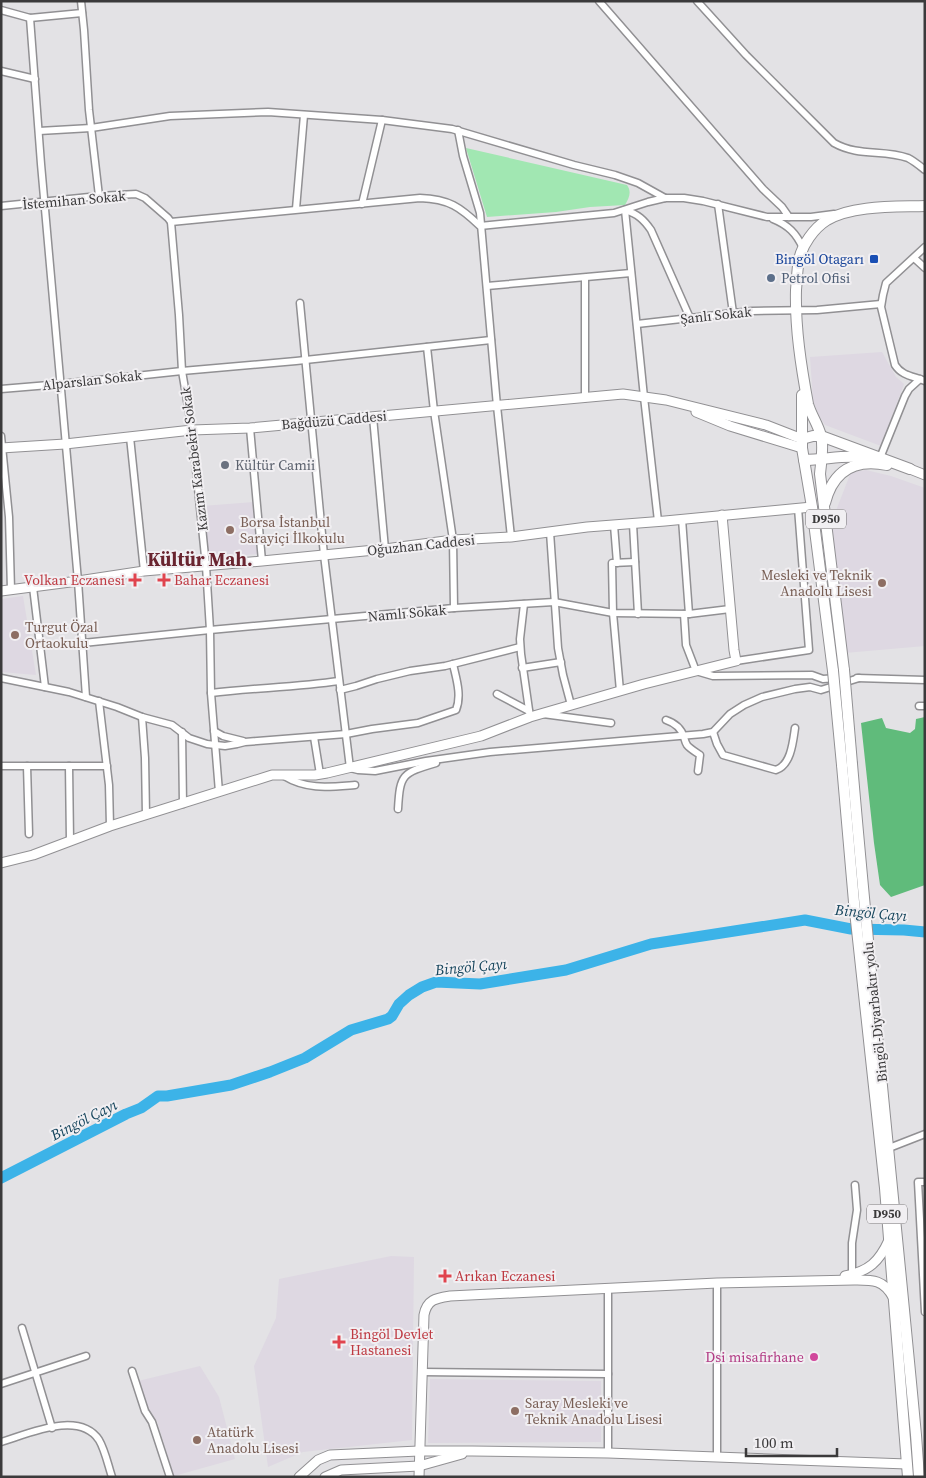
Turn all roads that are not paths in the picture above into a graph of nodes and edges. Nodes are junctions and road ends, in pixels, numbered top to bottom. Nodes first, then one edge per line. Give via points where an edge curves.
1 (81, 1) edge
2 (697, 1) edge
3 (602, 2) edge
4 (1, 10) edge
5 (82, 13) junction
6 (30, 18) junction
7 (1, 71) edge
8 (35, 79) junction
9 (304, 115) junction
10 (382, 120) junction
11 (92, 128) junction
12 (458, 130) junction
13 (39, 131) junction
14 (925, 170) edge
15 (99, 196) junction
16 (665, 198) junction
17 (44, 202) junction
18 (362, 204) junction
19 (718, 204) junction
20 (1, 206) edge
21 (925, 206) edge
22 (296, 209) junction
23 (625, 210) junction
24 (842, 214) junction
25 (768, 217) junction
26 (789, 217) junction
27 (170, 220) junction
28 (644, 220) junction
29 (480, 226) junction
30 (627, 229) junction
31 (925, 247) edge
32 (803, 248) junction
33 (914, 258) junction
34 (925, 268) edge
35 (632, 273) junction
36 (585, 278) junction
37 (486, 286) junction
38 (300, 304) dead end
39 (881, 304) junction
40 (796, 310) junction
41 (733, 313) junction
42 (690, 318) junction
43 (636, 324) junction
44 (491, 340) junction
45 (427, 347) junction
46 (306, 360) junction
47 (182, 371) junction
48 (802, 371) junction
49 (923, 380) edge
50 (61, 384) junction
51 (1, 389) edge
52 (644, 397) junction
53 (585, 398) junction
54 (497, 406) junction
55 (434, 411) junction
56 (373, 417) junction
57 (311, 423) junction
58 (250, 428) junction
59 (192, 430) junction
60 (1, 436) edge
61 (821, 436) junction
62 (130, 438) junction
63 (802, 443) junction
64 (65, 444) junction
65 (2, 448) edge
66 (880, 458) junction
67 (804, 460) junction
68 (821, 460) junction
69 (910, 470) junction
70 (925, 475) edge
71 (812, 507) junction
72 (824, 507) junction
73 (798, 508) junction
74 (722, 515) junction
75 (682, 519) junction
76 (658, 521) junction
77 (633, 524) junction
78 (614, 525) junction
79 (550, 532) junction
80 (511, 537) junction
81 (453, 540) junction
82 (385, 549) junction
83 (324, 555) junction
84 (262, 561) junction
85 (635, 562) junction
86 (617, 563) junction
87 (206, 566) junction
88 (144, 571) junction
89 (78, 581) junction
90 (33, 587) junction
91 (12, 590) junction
92 (1, 591) edge
93 (554, 602) junction
94 (524, 604) junction
95 (454, 608) junction
96 (730, 609) junction
97 (613, 613) junction
98 (638, 614) junction
99 (687, 614) junction
100 (331, 620) junction
101 (210, 630) junction
102 (82, 643) junction
103 (520, 647) junction
104 (736, 661) junction
105 (561, 662) junction
106 (453, 664) junction
107 (522, 668) junction
108 (696, 671) junction
109 (838, 671) junction
110 (1, 678) edge
111 (859, 678) junction
112 (924, 680) edge
113 (339, 681) junction
114 (45, 687) junction
115 (340, 690) junction
116 (620, 692) junction
117 (211, 693) junction
118 (497, 694) dead end
119 (86, 697) junction
120 (99, 701) junction
121 (571, 706) junction
122 (530, 714) junction
123 (542, 714) junction
124 (142, 717) junction
125 (666, 720) dead end
126 (611, 723) dead end
127 (795, 728) dead end
128 (214, 731) junction
129 (182, 732) junction
130 (713, 732) junction
131 (346, 734) junction
132 (684, 735) junction
133 (314, 736) junction
134 (245, 742) junction
135 (216, 746) junction
136 (451, 758) junction
137 (1, 766) edge
138 (27, 766) junction
139 (68, 766) junction
140 (107, 766) junction
141 (350, 768) junction
142 (698, 771) dead end
143 (280, 774) junction
144 (320, 774) junction
145 (355, 785) dead end
146 (219, 792) junction
147 (183, 804) junction
148 (398, 809) dead end
149 (146, 815) junction
150 (110, 826) junction
151 (29, 834) dead end
152 (70, 841) junction
153 (1, 863) edge
154 (864, 950) junction
155 (925, 1134) edge
156 (888, 1148) junction
157 (925, 1182) edge
158 (855, 1185) dead end
159 (888, 1240) junction
160 (924, 1267) edge
161 (852, 1274) junction
162 (812, 1280) junction
163 (717, 1283) junction
164 (608, 1289) junction
165 (893, 1297) junction
166 (925, 1312) edge
167 (22, 1328) dead end
168 (86, 1356) dead end
169 (132, 1370) dead end
170 (422, 1372) junction
171 (34, 1373) junction
172 (608, 1374) junction
173 (1, 1384) edge
174 (52, 1428) junction
175 (921, 1440) edge
176 (1, 1442) edge
177 (419, 1451) junction
178 (472, 1451) junction
179 (608, 1453) junction
180 (717, 1457) junction
181 (907, 1464) junction
182 (419, 1466) junction
183 (112, 1477) edge
184 (170, 1477) edge
185 (298, 1477) edge
186 (324, 1477) edge
187 (419, 1477) edge
188 (908, 1477) edge
189 (919, 1477) edge

1 - 5 street
2 - 14 street via 834,144 851,151 909,159
3 - 26 street
4 - 6 street
5 - 6 street
5 - 11 street
6 - 8 street
7 - 8 street
8 - 13 street
9 - 10 street
9 - 11 street via 268,112 170,116
9 - 22 street
10 - 12 street
10 - 18 street
11 - 13 street
11 - 15 street
12 - 16 street via 615,175
12 - 29 street via 480,213
13 - 17 street
15 - 17 street, İstemihan Sokak
15 - 27 street, İstemihan Sokak via 136,194
16 - 19 street
16 - 23 street
17 - 20 street, İstemihan Sokak
17 - 50 street
18 - 22 street
18 - 29 street via 435,199 461,210
19 - 25 street
19 - 41 street
21 - 24 main road, Bingöl-Diyarbakır yolu / D950 via 868,208
22 - 27 street
23 - 28 street
23 - 29 street
23 - 30 street
24 - 26 street
24 - 32 main road, Bingöl-Diyarbakır yolu / D950 via 827,220 814,231
25 - 26 street
25 - 32 street via 791,228
27 - 47 street, Kazım Karabekir Sokak
28 - 30 street via 636,219
28 - 42 street
29 - 37 street
30 - 35 street
31 - 33 street
32 - 40 main road, Bingöl-Diyarbakır yolu / D950 via 797,276
33 - 34 street
33 - 39 street via 886,283
35 - 36 street
35 - 43 street
36 - 37 street
36 - 53 street
37 - 44 street
38 - 46 street
39 - 40 street, Şanlı Sokak
39 - 49 street via 895,365 904,374
40 - 41 street, Şanlı Sokak
40 - 48 main road, Bingöl-Diyarbakır yolu / D950
41 - 42 street, Şanlı Sokak
42 - 43 street, Şanlı Sokak
43 - 52 street
44 - 45 street, Alparslan Sokak
44 - 54 street
45 - 46 street, Alparslan Sokak
45 - 55 street
46 - 47 street, Alparslan Sokak
46 - 57 street
47 - 50 street, Alparslan Sokak
47 - 59 street, Kazım Karabekir Sokak
48 - 61 main road, Bingöl-Diyarbakır yolu / D950 via 810,412
48 - 63 main road, Bingöl-Diyarbakır yolu / D950
49 - 66 street via 909,389 905,396
50 - 51 street, Alparslan Sokak
50 - 64 street
52 - 53 street, Bağdüzü Caddesi via 624,394
52 - 63 street, Bağdüzü Caddesi via 766,425
52 - 76 street
53 - 54 street, Bağdüzü Caddesi
54 - 55 street, Bağdüzü Caddesi
54 - 80 street
55 - 56 street, Bağdüzü Caddesi
55 - 81 street
56 - 57 street, Bağdüzü Caddesi
56 - 82 street
57 - 58 street, Bağdüzü Caddesi
57 - 83 street
58 - 59 street, Bağdüzü Caddesi
58 - 84 street
59 - 62 street, Bağdüzü Caddesi
59 - 87 street, Kazım Karabekir Sokak
60 - 65 street
61 - 63 main road via 813,436
61 - 66 main road
61 - 68 main road, Bingöl-Diyarbakır yolu / D950
62 - 64 street, Bağdüzü Caddesi
62 - 88 street
63 - 67 main road, Bingöl-Diyarbakır yolu / D950
64 - 65 street, Bağdüzü Caddesi
64 - 89 street
65 - 91 street
66 - 69 main road
67 - 68 main road
67 - 71 main road, Bingöl-Diyarbakır yolu / D950
68 - 69 main road via 857,456
68 - 72 main road, Bingöl-Diyarbakır yolu / D950
69 - 70 street
69 - 72 main road via 877,463 849,467 839,475 828,492
71 - 73 street, Oğuzhan Caddesi
71 - 109 main road, Bingöl-Diyarbakır yolu / D950
72 - 109 main road, Bingöl-Diyarbakır yolu / D950
73 - 74 street, Oğuzhan Caddesi
73 - 104 street via 809,650
74 - 75 street, Oğuzhan Caddesi
74 - 96 street
75 - 76 street, Oğuzhan Caddesi
75 - 99 street
76 - 77 street, Oğuzhan Caddesi
77 - 78 street, Oğuzhan Caddesi
77 - 85 street
78 - 79 street, Oğuzhan Caddesi
78 - 86 street
79 - 80 street, Oğuzhan Caddesi
79 - 93 street
80 - 81 street, Oğuzhan Caddesi
81 - 82 street, Oğuzhan Caddesi
81 - 95 street
82 - 83 street, Oğuzhan Caddesi
83 - 84 street, Oğuzhan Caddesi
83 - 100 street
84 - 87 street, Oğuzhan Caddesi
85 - 86 street
85 - 98 street
86 - 97 street via 612,563
87 - 88 street, Oğuzhan Caddesi
87 - 101 street, Kazım Karabekir Sokak
88 - 89 street, Oğuzhan Caddesi
89 - 90 street, Oğuzhan Caddesi
89 - 102 street
90 - 91 street, Oğuzhan Caddesi
90 - 114 street
91 - 92 street, Oğuzhan Caddesi
93 - 94 street, Namlı Sokak
93 - 97 street, Namlı Sokak
93 - 105 street
94 - 95 street, Namlı Sokak
94 - 103 street
95 - 100 street, Namlı Sokak
96 - 99 street, Namlı Sokak
96 - 104 street
97 - 98 street, Namlı Sokak
97 - 116 street
98 - 99 street, Namlı Sokak
99 - 108 street via 686,644
100 - 101 street, Namlı Sokak
100 - 113 street
101 - 102 street, Namlı Sokak
101 - 117 street, Kazım Karabekir Sokak
102 - 119 street
103 - 106 street
103 - 107 street
104 - 108 street
105 - 107 street
105 - 121 street
106 - 115 street
106 - 131 street via 458,691 456,710 418,723
107 - 122 street
108 - 111 street via 713,676
108 - 116 street
109 - 154 main road, Bingöl-Diyarbakır yolu / D950, bridge
110 - 114 street
111 - 112 street
111 - 130 street via 821,690 810,687 762,697 730,714
113 - 115 street
113 - 117 street
114 - 119 street
115 - 131 street
116 - 121 street
117 - 128 street, Kazım Karabekir Sokak
118 - 122 street
119 - 120 street
120 - 124 street
120 - 140 street
121 - 123 street
122 - 123 street
122 - 141 street via 481,736
123 - 126 street
124 - 129 street via 172,725
124 - 149 street
125 - 132 street via 674,723
127 - 130 street via 789,755 784,765 776,770 723,755
128 - 134 street
128 - 135 street, Kazım Karabekir Sokak
129 - 135 street via 189,738
129 - 147 street
130 - 132 street
131 - 133 street
131 - 141 street
132 - 136 street
132 - 142 street via 689,748 700,755
133 - 134 street
133 - 144 street
134 - 135 street
135 - 146 street, Kazım Karabekir Sokak
136 - 141 street via 375,771
136 - 148 street via 408,773 401,780
137 - 138 street
138 - 139 street
138 - 151 street
139 - 140 street
139 - 152 street
140 - 150 street
141 - 144 street
143 - 144 street
143 - 145 street via 308,786
143 - 146 street
146 - 147 street
147 - 149 street
149 - 150 street
150 - 152 street
152 - 153 street
154 - 156 main road, Bingöl-Diyarbakır yolu / D950
154 - 159 main road, Bingöl-Diyarbakır yolu / D950
155 - 156 street
156 - 175 main road, Bingöl-Diyarbakır yolu / D950
157 - 160 street via 918,1182
158 - 161 street via 857,1210
159 - 161 street via 880,1256 870,1266
159 - 165 main road, Bingöl-Diyarbakır yolu / D950
160 - 166 street
161 - 162 street
162 - 163 street
162 - 165 street via 873,1280 886,1287
163 - 164 street
163 - 180 street
164 - 170 street via 438,1298 428,1303 426,1308
164 - 172 street
165 - 181 main road, Bingöl-Diyarbakır yolu / D950
167 - 171 street
168 - 171 street
169 - 184 street
170 - 172 street
170 - 177 street
171 - 173 street
171 - 174 street
172 - 179 street
174 - 176 street
174 - 183 street via 76,1425 93,1434 100,1442
175 - 189 main road, Bingöl-Diyarbakır yolu / D950
177 - 178 street
177 - 182 street
177 - 185 street via 330,1455 318,1460
178 - 179 street
178 - 182 street
179 - 180 street
180 - 181 street
181 - 188 main road, Bingöl-Diyarbakır yolu / D950
182 - 186 street via 341,1470
182 - 187 street

